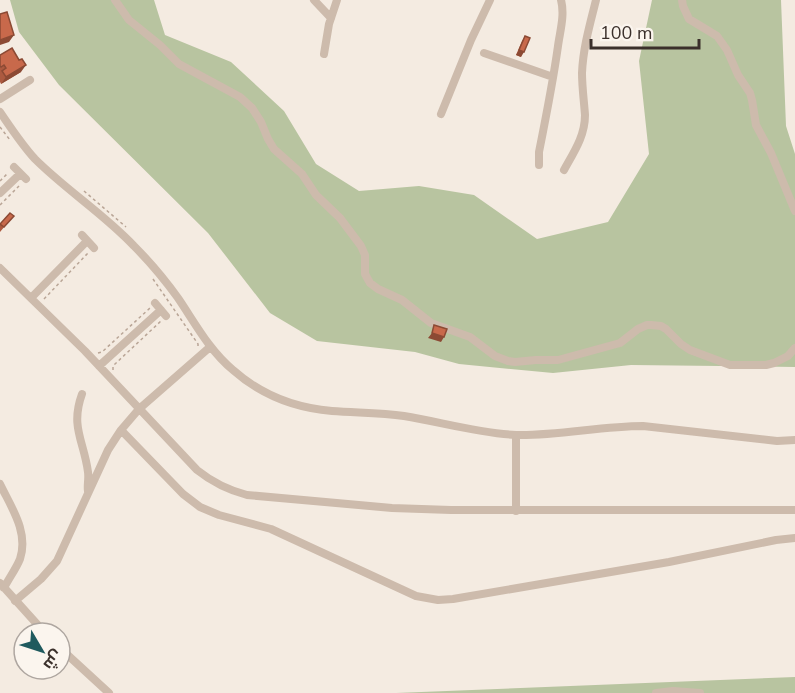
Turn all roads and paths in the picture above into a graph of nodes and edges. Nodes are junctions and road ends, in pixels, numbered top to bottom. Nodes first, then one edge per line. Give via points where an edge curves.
1 (115, 0) edge
2 (314, 0) edge
3 (337, 0) edge
4 (490, 0) edge
5 (561, 0) edge
6 (596, 0) edge
7 (682, 0) edge
8 (331, 18) junction
9 (484, 53) dead end
10 (324, 54) dead end
11 (553, 77) junction
12 (30, 80) dead end
13 (0, 99) edge
14 (0, 112) edge
15 (441, 114) dead end
16 (539, 165) dead end
17 (564, 170) dead end
18 (20, 173) joint
19 (78, 186) dead end
20 (0, 193) edge
21 (0, 204) edge
22 (795, 211) edge
23 (128, 229) dead end
24 (94, 248) joint
25 (0, 268) edge
26 (151, 276) dead end
27 (164, 295) junction
28 (31, 298) junction
29 (45, 302) dead end
30 (160, 310) junction
31 (210, 347) junction
32 (795, 348) edge
33 (196, 350) dead end
34 (96, 352) dead end
35 (99, 366) junction
36 (114, 371) dead end
37 (82, 394) dead end
38 (139, 410) junction
39 (121, 430) junction
40 (516, 435) junction
41 (795, 440) edge
42 (0, 484) edge
43 (88, 492) junction
44 (516, 510) junction
45 (795, 510) edge
46 (795, 538) edge
47 (2, 586) edge
48 (15, 601) junction
49 (34, 621) edge
50 (72, 659) edge
51 (109, 693) edge
52 (656, 693) edge
53 (700, 693) edge

1 - 32 street via 129,20 179,64 240,97 252,108 274,149 302,174 361,246 370,284 402,300 431,322 470,337 495,357 515,362 558,360 620,343 651,325 666,329 690,350 734,366 774,363
2 - 8 street
3 - 8 street
4 - 15 street
5 - 11 street via 563,12
6 - 17 street via 584,60 583,129
7 - 22 street via 689,19 717,36 727,50 750,93 759,132
8 - 10 street
9 - 11 street
11 - 16 street
12 - 13 street
14 - 31 street via 54,177 116,227 150,262
18 - 20 street
18 - 21 path
19 - 23 path
24 - 28 street via 85,238
24 - 29 path via 46,295
25 - 28 street
26 - 27 path
27 - 30 path
27 - 33 path via 198,344
28 - 35 street
30 - 34 path via 102,352
30 - 35 street
30 - 36 path via 113,366
31 - 38 street
31 - 40 street via 249,382 297,405 402,415
35 - 38 street
37 - 43 street via 76,423 88,472
38 - 39 street
38 - 44 street via 196,470 215,483 247,495 392,508
39 - 43 street
39 - 46 street via 200,507 262,525 430,600
40 - 41 street via 643,426
40 - 44 street
42 - 47 street via 18,521 22,541 19,561
43 - 48 street via 57,561
44 - 45 street
47 - 48 street
48 - 49 street
50 - 51 street
52 - 53 street

